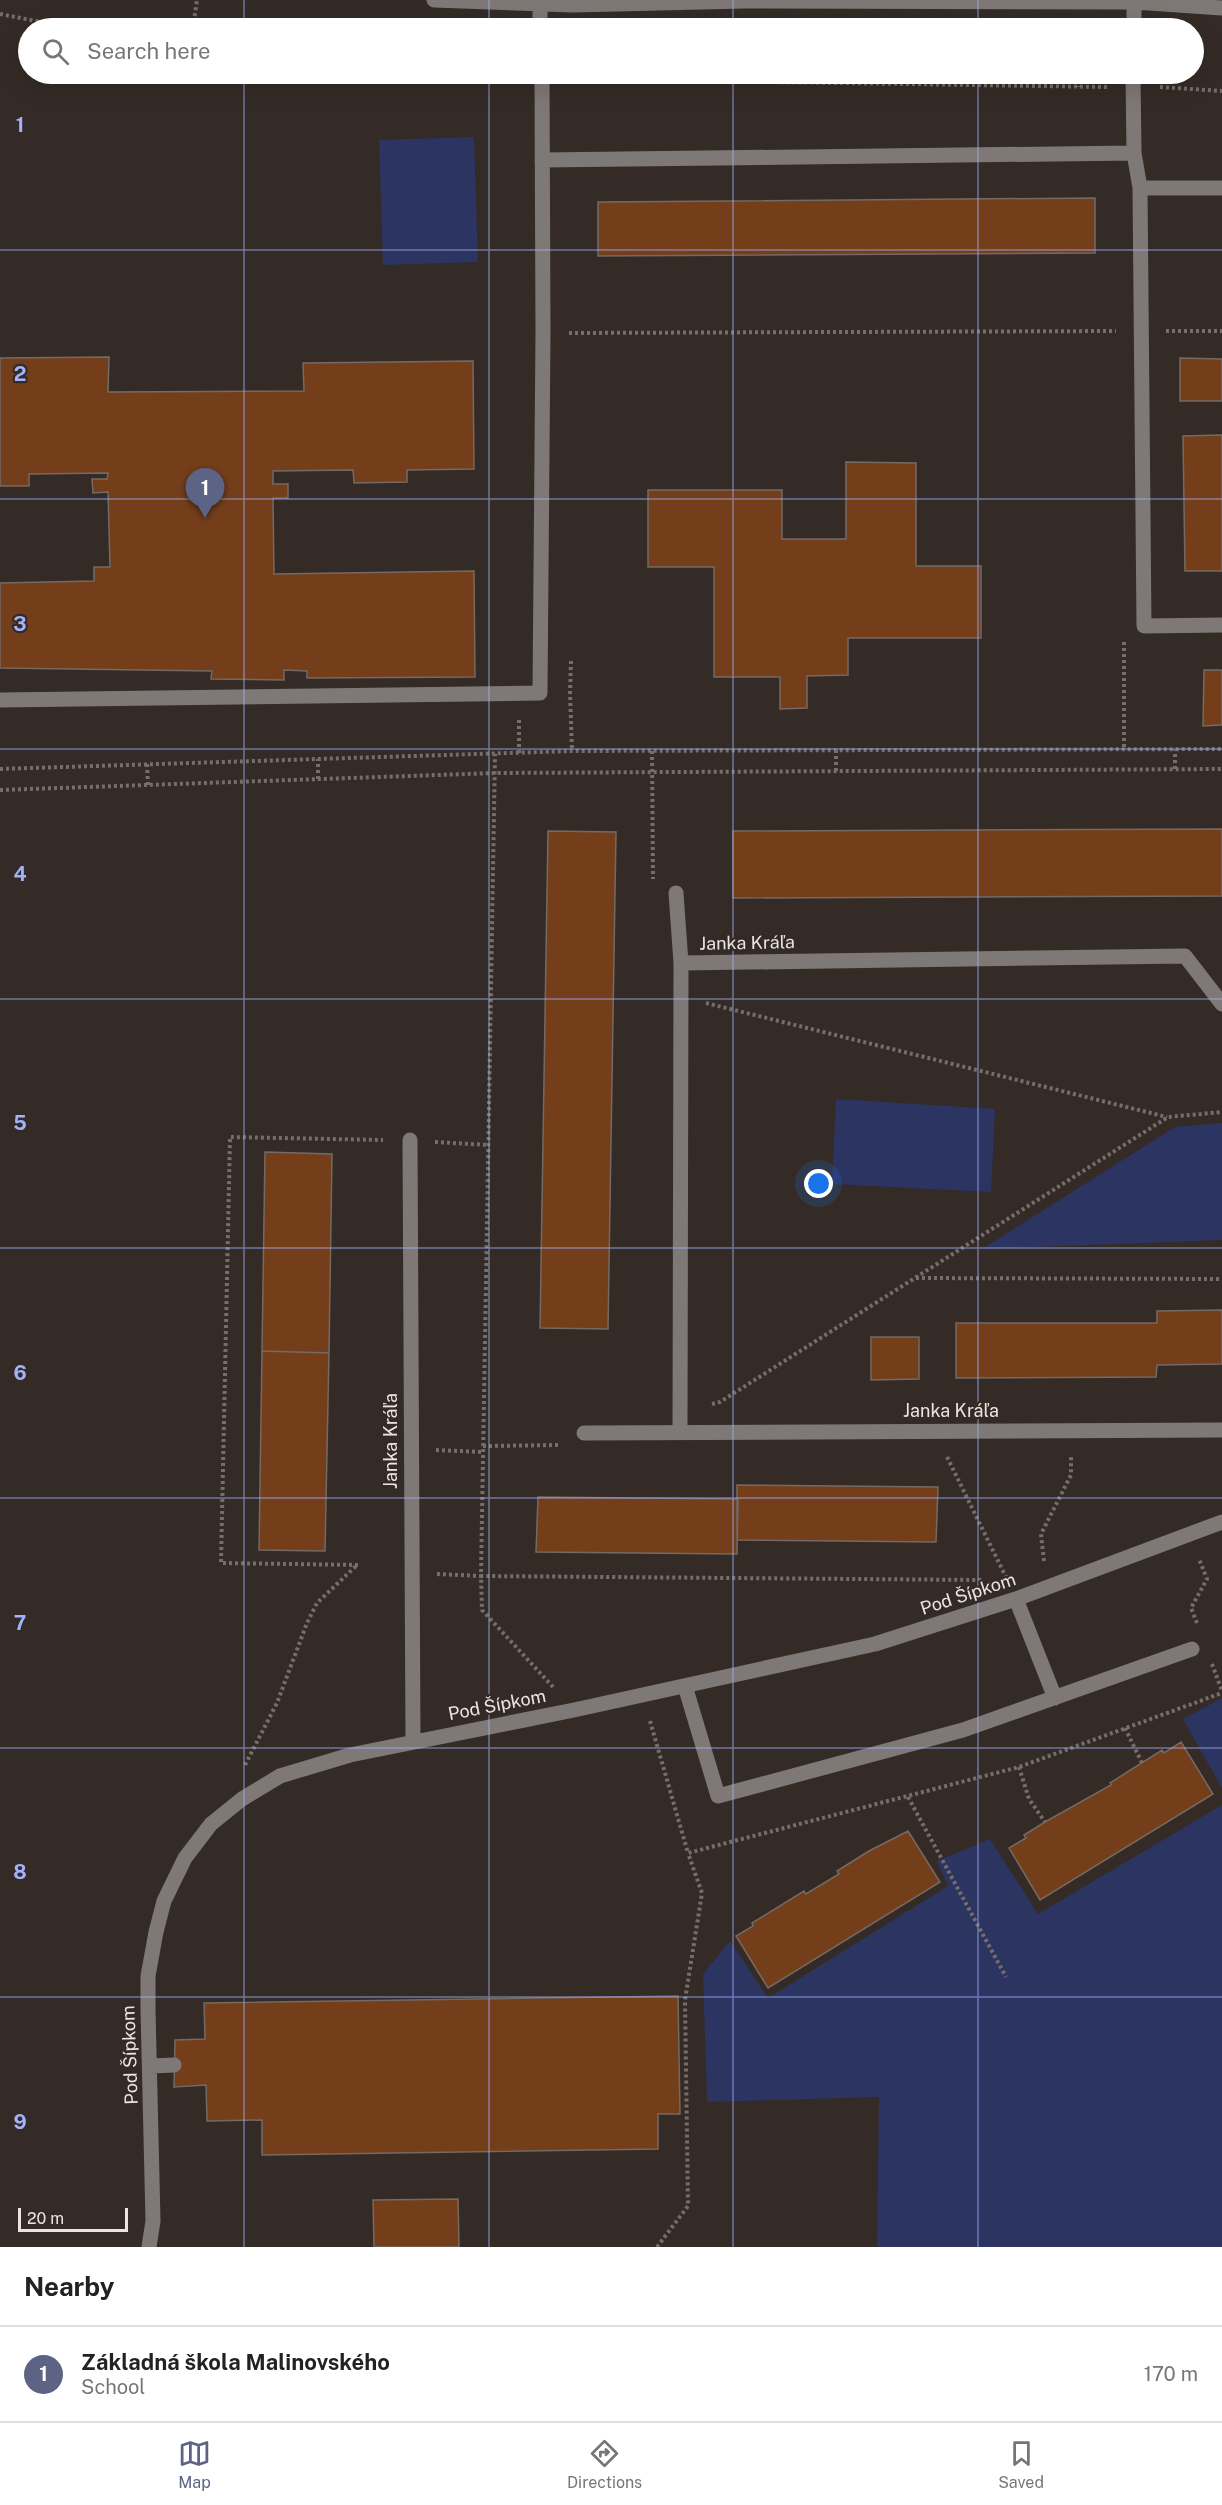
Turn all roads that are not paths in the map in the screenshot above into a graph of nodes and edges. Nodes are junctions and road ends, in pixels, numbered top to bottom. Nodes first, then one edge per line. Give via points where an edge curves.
1 (434, 0) edge
2 (853, 0) edge
3 (1134, 1) edge
4 (540, 4) junction
5 (1222, 8) edge
6 (540, 18) edge
7 (1134, 18) edge
8 (542, 84) edge
9 (1133, 84) edge
10 (1134, 153) junction
11 (542, 160) junction
12 (1140, 188) junction
13 (1222, 188) edge
14 (1222, 625) edge
15 (0, 700) edge
16 (676, 893) dead end
17 (681, 963) junction
18 (1222, 1004) edge
19 (410, 1140) road end
20 (1222, 1430) edge
21 (680, 1431) junction
22 (584, 1434) road end
23 (1222, 1522) edge
24 (1016, 1599) junction
25 (1192, 1649) dead end
26 (685, 1686) junction
27 (1055, 1698) junction
28 (413, 1741) junction
29 (151, 2066) junction
30 (174, 2066) dead end
31 (149, 2247) edge

1 - 4 street
2 - 3 street
2 - 4 street
3 - 5 street
3 - 7 street
4 - 6 street
8 - 11 street
9 - 10 street
10 - 11 street
10 - 12 street
11 - 15 street via 540,693
12 - 13 street
12 - 14 street via 1143,626
16 - 17 street
17 - 18 street, Janka Kráľa via 1185,956
17 - 21 street, Janka Kráľa
19 - 28 street, Janka Kráľa
20 - 21 street, Janka Kráľa
21 - 22 street, Janka Kráľa
23 - 24 street, Pod Šípkom
24 - 26 street, Pod Šípkom via 875,1644
24 - 27 street
25 - 27 street
26 - 27 street via 718,1796 963,1730
26 - 28 street, Pod Šípkom
28 - 29 street, Pod Šípkom via 280,1776 211,1824 185,1858 164,1901 156,1932 148,1976
29 - 30 street
29 - 31 street, Pod Šípkom via 153,2221

